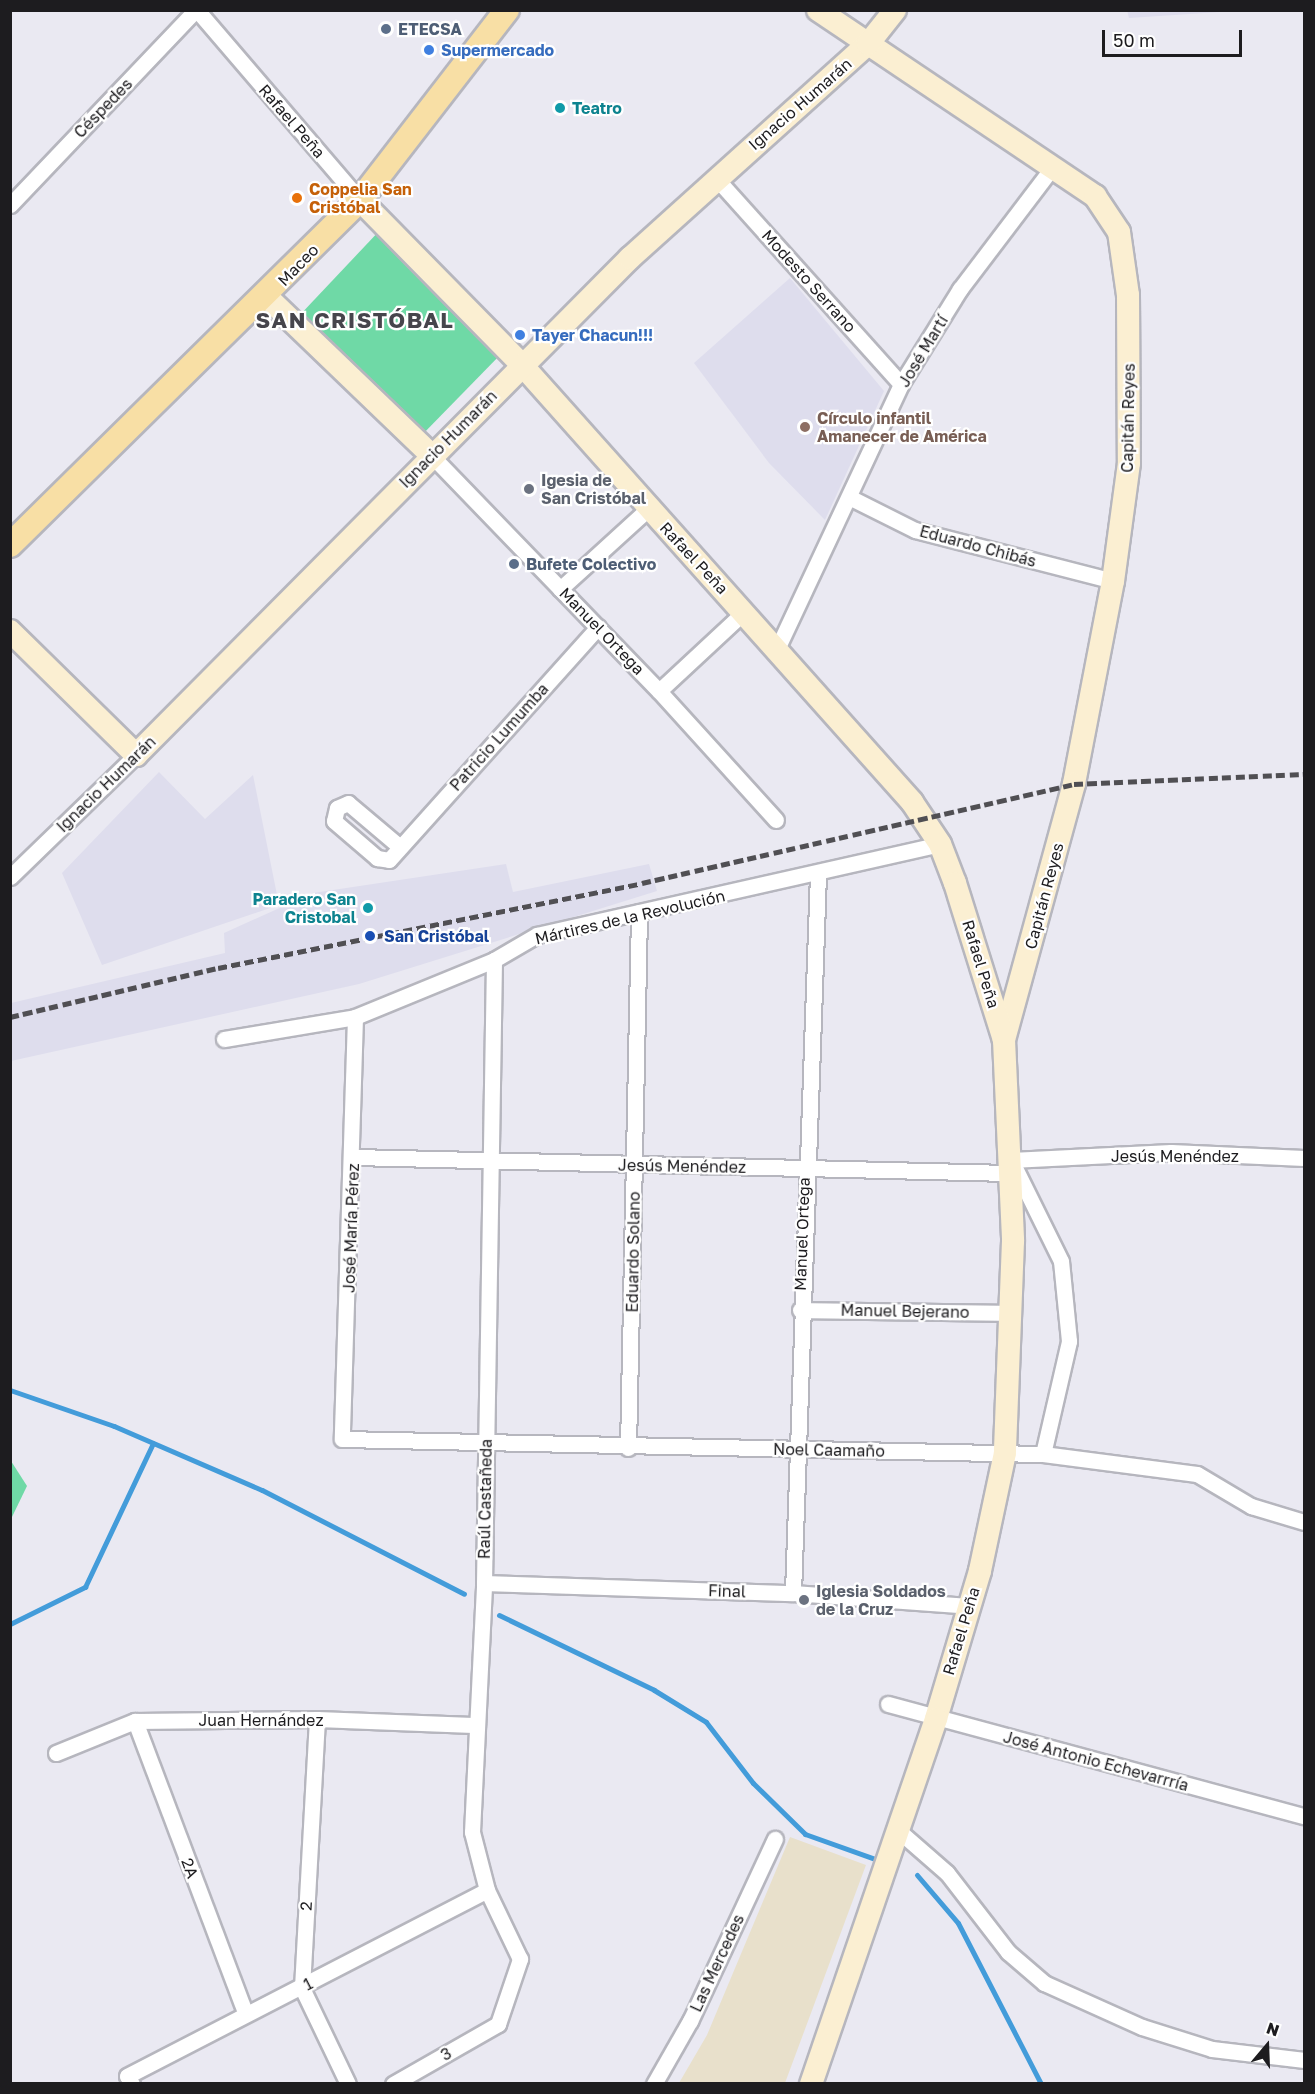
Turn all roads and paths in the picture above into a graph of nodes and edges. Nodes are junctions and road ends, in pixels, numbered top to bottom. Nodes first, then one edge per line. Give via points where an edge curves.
1 (196, 10) edge
2 (507, 10) edge
3 (818, 10) edge
4 (895, 10) edge
5 (868, 44) junction
6 (1052, 168) junction
7 (716, 178) junction
8 (360, 200) junction
9 (10, 205) edge
10 (267, 297) junction
11 (522, 365) junction
12 (901, 384) junction
13 (432, 456) junction
14 (849, 497) junction
15 (648, 509) junction
16 (10, 545) edge
17 (1113, 581) junction
18 (561, 589) junction
19 (744, 612) junction
20 (598, 627) junction
21 (10, 631) edge
22 (777, 649) junction
23 (659, 691) junction
24 (136, 755) junction
25 (776, 820) dead end
26 (940, 844) junction
27 (400, 847) dead end
28 (819, 874) junction
29 (10, 877) edge
30 (639, 912) junction
31 (494, 960) junction
32 (355, 1017) junction
33 (224, 1039) dead end
34 (1004, 1040) junction
35 (354, 1157) junction
36 (1305, 1158) edge
37 (493, 1163) junction
38 (634, 1165) junction
39 (1011, 1167) junction
40 (804, 1168) junction
41 (800, 1310) junction
42 (1010, 1312) junction
43 (342, 1439) joint
44 (486, 1445) junction
45 (628, 1448) junction
46 (797, 1450) junction
47 (1005, 1453) junction
48 (1043, 1454) junction
49 (1305, 1522) edge
50 (484, 1583) junction
51 (793, 1593) junction
52 (969, 1606) junction
53 (888, 1704) dead end
54 (317, 1719) junction
55 (936, 1719) junction
56 (135, 1721) junction
57 (473, 1725) junction
58 (56, 1753) dead end
59 (1305, 1816) edge
60 (900, 1832) junction
61 (775, 1839) dead end
62 (487, 1890) junction
63 (302, 1988) junction
64 (246, 2014) junction
65 (498, 2024) joint
66 (1305, 2060) edge
67 (130, 2080) edge
68 (348, 2084) edge
69 (393, 2084) edge
70 (654, 2084) edge
71 (811, 2084) edge

1 - 8 street, Rafael Peña
1 - 9 street, Céspedes
2 - 8 main road, Maceo
3 - 5 street, Capitán Reyes
4 - 5 street, Ignacio Humarán
5 - 6 street, Capitán Reyes
5 - 7 street, Ignacio Humarán
6 - 12 street, José Martí via 960,289
6 - 17 street, Capitán Reyes via 1095,196 1119,232 1128,295 1129,463
7 - 11 street, Ignacio Humarán
7 - 12 street, Modesto Serrano
8 - 10 main road, Maceo
8 - 11 street, Rafael Peña
10 - 13 street, Manuel Ortega
10 - 16 main road, Maceo
11 - 13 street, Ignacio Humarán
11 - 15 street, Rafael Peña
12 - 14 street, José Martí
13 - 18 street, Manuel Ortega
13 - 24 street, Ignacio Humarán
14 - 17 street, Eduardo Chibás via 915,530
14 - 22 street, José Martí
15 - 18 street
15 - 19 street, Rafael Peña
17 - 34 street, Capitán Reyes via 1074,784
18 - 20 street, Manuel Ortega
19 - 22 street, Rafael Peña
19 - 23 street
20 - 23 street, Manuel Ortega
20 - 27 street, Patricio Lumumba
21 - 24 street
22 - 26 street, Rafael Peña via 870,751
23 - 25 street, Manuel Ortega
24 - 29 street, Ignacio Humarán
26 - 28 street, Mártires de la Revolución
26 - 34 street, Rafael Peña
28 - 30 street, Mártires de la Revolución
28 - 40 street, Manuel Ortega
30 - 31 street, Mártires de la Revolución via 537,936
30 - 38 street, Eduardo Solano
31 - 32 street, Mártires de la Revolución
31 - 37 street, Raúl Castañeda
32 - 33 street, Mártires de la Revolución
32 - 35 street, José María Pérez
34 - 39 street, Rafael Peña
35 - 37 street, Jesús Menéndez
35 - 43 street, José María Pérez
36 - 39 street, Jesús Menéndez via 1171,1152
37 - 38 street, Jesús Menéndez
37 - 44 street, Raúl Castañeda
38 - 40 street, Jesús Menéndez
38 - 45 street, Eduardo Solano
39 - 40 street, Jesús Menéndez
39 - 42 street, Rafael Peña
39 - 48 street, Rafael Peña via 1061,1261 1069,1341
40 - 41 street, Manuel Ortega
41 - 42 street, Manuel Bejerano
41 - 46 street, Manuel Ortega
42 - 47 street, Rafael Peña
43 - 44 street, Noel Caamaño
44 - 45 street, Noel Caamaño
44 - 50 street, Raúl Castañeda
45 - 46 street, Noel Caamaño
46 - 47 street, Noel Caamaño
46 - 51 street, Manuel Ortega
47 - 48 street, Noel Caamaño
47 - 52 street, Rafael Peña
48 - 49 street, Noel Caamaño via 1197,1474 1251,1506
50 - 51 street, Final
50 - 57 street, Raúl Castañeda
51 - 52 street, Final
52 - 55 street, Rafael Peña
53 - 55 street, José Antonio Echevarrría
54 - 56 street, Juan Hernández
54 - 57 street, Juan Hernández
54 - 63 street, 2
55 - 59 street, José Antonio Echevarrría
55 - 60 street, Rafael Peña
56 - 58 street, Juan Hernández
56 - 64 street, 2A
57 - 62 street, Raúl Castañeda via 472,1832
60 - 66 street via 947,1873 1008,1952 1044,1983 1142,2027 1212,2049
60 - 71 street, Rafael Peña
61 - 70 street, Las Mercedes via 690,2021
62 - 63 street, 1
62 - 65 street, Raúl Castañeda via 520,1959
63 - 64 street, 1
63 - 68 street, 2
64 - 67 street, 1
65 - 69 street, 3

